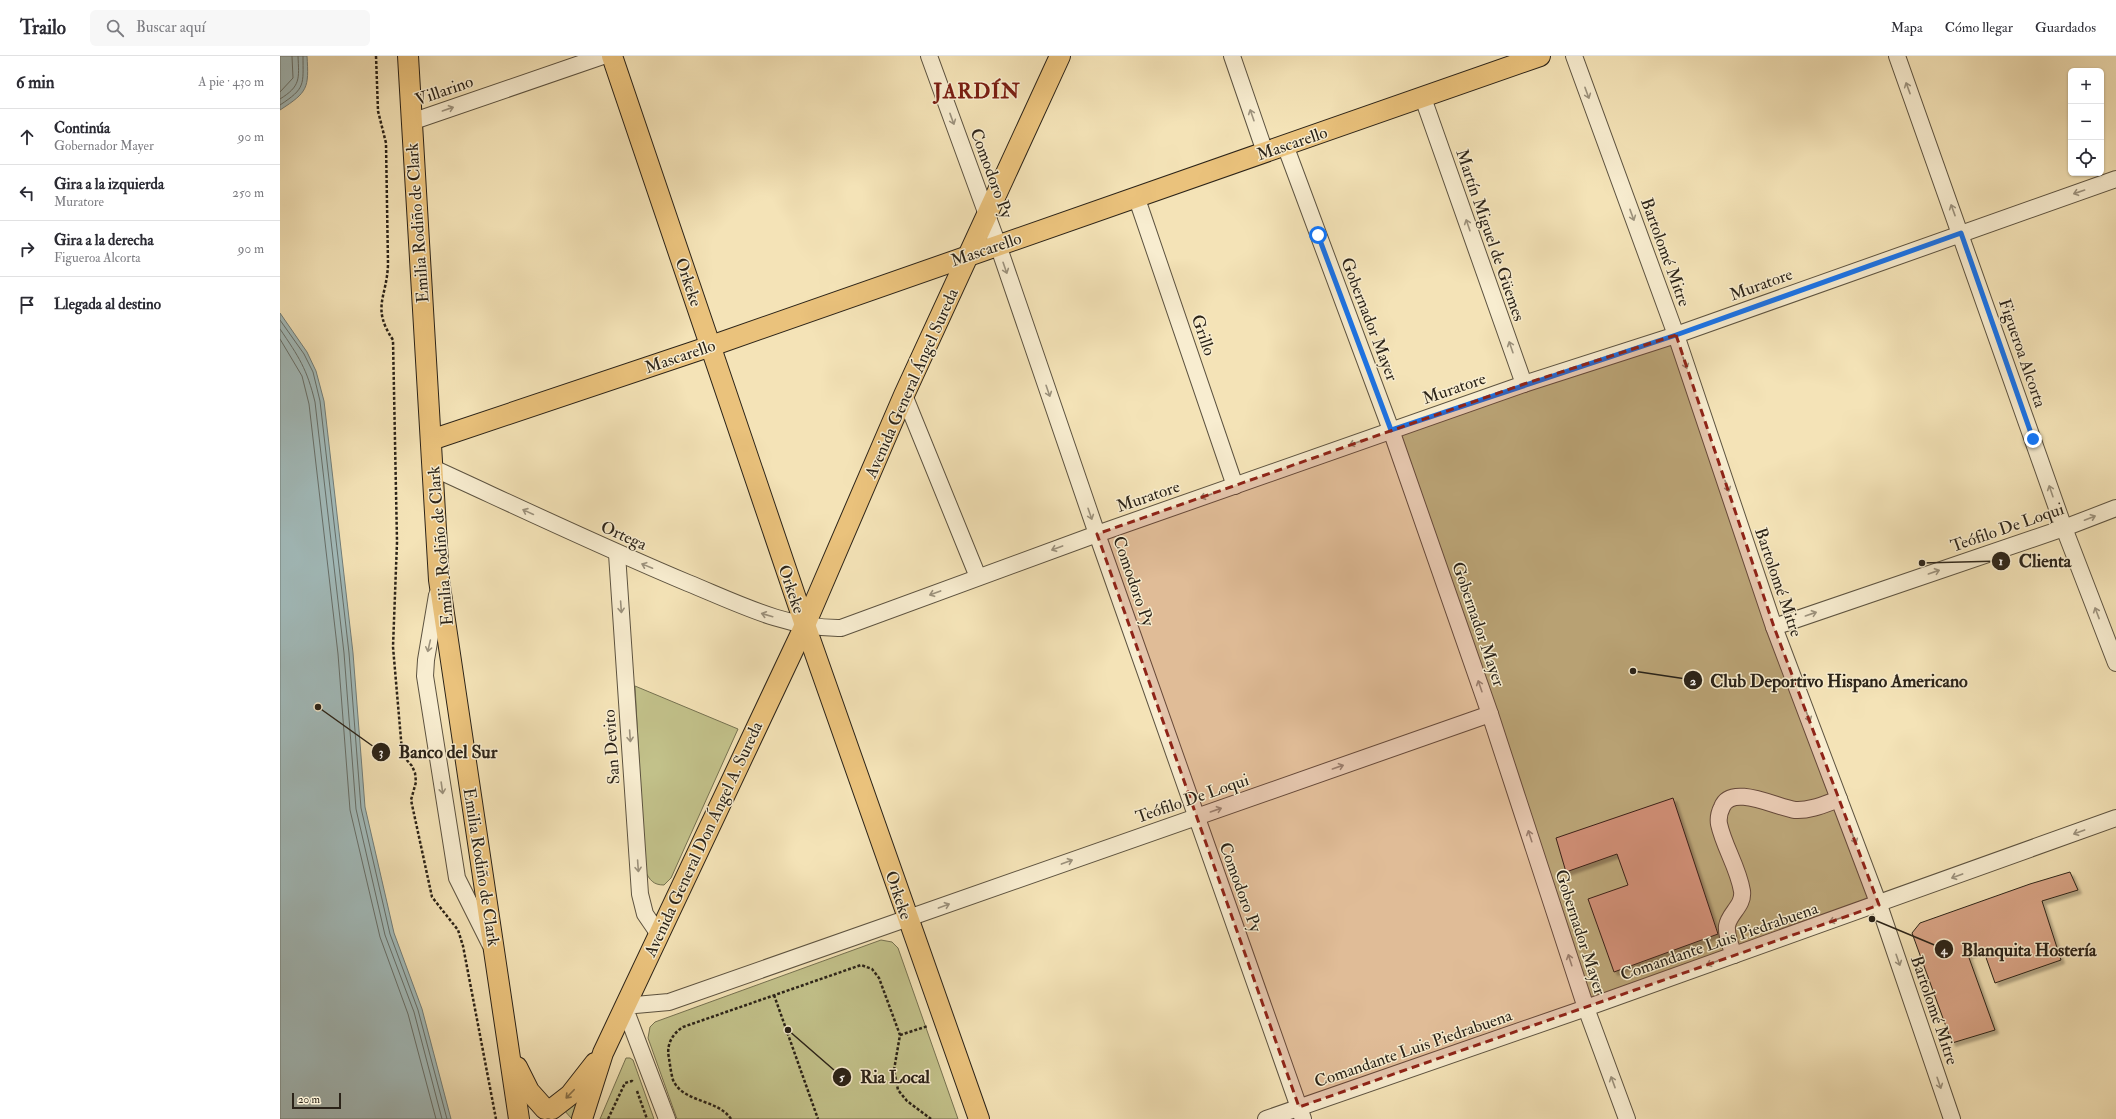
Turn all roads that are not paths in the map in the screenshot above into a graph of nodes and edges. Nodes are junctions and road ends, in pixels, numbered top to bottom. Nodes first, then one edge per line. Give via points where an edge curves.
1 (408, 56) edge
2 (603, 56) edge
3 (612, 56) edge
4 (929, 56) edge
5 (1060, 56) edge
6 (1232, 56) edge
7 (1540, 56) edge
8 (1574, 56) edge
9 (1896, 56) edge
10 (1423, 98) junction
11 (411, 122) junction
12 (1285, 145) junction
13 (1265, 152) junction
14 (2116, 179) edge
15 (1136, 196) junction
16 (987, 216) junction
17 (1961, 233) junction
18 (998, 245) junction
19 (968, 255) junction
20 (1676, 335) junction
21 (711, 346) junction
22 (1524, 384) junction
23 (904, 395) junction
24 (1391, 430) junction
25 (431, 440) junction
26 (433, 468) junction
27 (1235, 486) junction
28 (2116, 508) edge
29 (2064, 528) junction
30 (1097, 534) junction
31 (617, 554) junction
32 (978, 577) junction
33 (439, 580) junction
34 (805, 625) junction
35 (1774, 627) junction
36 (2116, 663) edge
37 (1490, 714) junction
38 (1839, 799) junction
39 (1196, 816) junction
40 (2116, 818) edge
41 (1879, 904) junction
42 (907, 919) junction
43 (658, 933) junction
44 (1734, 956) junction
45 (496, 959) junction
46 (624, 1006) junction
47 (1586, 1008) junction
48 (505, 1033) junction
49 (603, 1053) junction
50 (542, 1112) edge
51 (1301, 1113) edge
52 (519, 1119) edge
53 (570, 1119) edge
54 (582, 1119) edge
55 (667, 1119) edge
56 (979, 1119) edge
57 (1266, 1119) edge
58 (1627, 1119) edge
59 (1952, 1119) edge

1 - 11 main road, Emilia Rodiño de Clark
11 -> 2 street, Villarino
3 - 21 main road, Orkeke
4 -> 16 street, Comodoro Py
5 - 16 main road, Avenida General Ángel Sureda
13 -> 6 street
7 - 10 main road, Mascarello
8 -> 20 street, Bartolomé Mitre
17 -> 9 street, Figueroa Alcorta
10 - 12 main road, Mascarello
22 -> 10 street, Martín Miguel de Güemes
11 - 25 main road, Emilia Rodiño de Clark
12 - 13 main road, Mascarello
12 - 24 street, Gobernador Mayer
13 - 15 main road, Mascarello
14 -> 17 street, Muratore
15 - 18 main road, Mascarello
15 - 27 street, Grillo
16 - 18 street, Comodoro Py
16 - 19 main road, Avenida General Ángel Sureda
17 - 20 street, Muratore
29 -> 17 street, Figueroa Alcorta
18 - 19 main road, Mascarello
18 -> 30 street, Comodoro Py
19 - 21 main road, Mascarello
19 - 23 main road, Avenida General Ángel Sureda
20 - 22 street, Muratore
20 -> 35 street, Bartolomé Mitre
21 - 25 main road, Mascarello
21 - 34 main road, Orkeke
22 - 24 street, Muratore
23 - 32 street
23 - 34 main road, Avenida General Ángel Sureda
24 -> 27 street, Muratore
37 -> 24 street, Gobernador Mayer
25 - 26 main road, Emilia Rodiño de Clark
31 -> 26 street, Ortega
26 - 33 main road, Emilia Rodiño de Clark
27 -> 30 street, Muratore
29 -> 28 street, Teófilo De Loqui
35 -> 29 street, Teófilo De Loqui
36 -> 29 street, Figueroa Alcorta
30 -> 32 street, Muratore
30 - 39 street, Comodoro Py
34 -> 31 street, Ortega via 759,612
31 -> 43 street, San Devito via 640,894 645,914
32 -> 34 street, Muratore via 841,628
33 - 45 main road, Emilia Rodiño de Clark
33 -> 45 street via 425,676 457,878
34 - 42 main road, Orkeke
34 - 43 main road, Avenida General Don Ángel A. Sureda
35 -> 38 street, Bartolomé Mitre
39 -> 37 street, Teófilo De Loqui
47 -> 37 street, Gobernador Mayer
38 -> 41 street, Bartolomé Mitre
38 - 44 street via 1812,809 1795,810 1775,806 1750,796 1731,798 1723,804 1718,815 1719,825 1742,892 1740,904 1727,925
42 -> 39 street, Teófilo De Loqui
39 - 51 street, Comodoro Py
40 -> 41 street, Comandante Luis Piedrabuena
41 -> 44 street, Comandante Luis Piedrabuena
41 -> 59 street, Bartolomé Mitre
42 - 46 street, Teófilo De Loqui via 669,1002
42 - 56 main road, Orkeke
43 - 46 main road, Avenida General Don Ángel A. Sureda
44 -> 47 street, Comandante Luis Piedrabuena
45 - 48 main road, Emilia Rodiño de Clark
46 - 49 main road, Avenida General Don Ángel A. Sureda
46 - 55 street
47 - 51 street, Comandante Luis Piedrabuena
58 -> 47 street, Gobernador Mayer
48 - 50 main road, Emilia Rodiño de Clark via 518,1069
48 - 52 main road, Emilia Rodiño de Clark
49 -> 50 main road, Avenida General Don Ángel A. Sureda via 570,1096
49 - 54 main road, Avenida General Don Ángel A. Sureda
50 - 53 main road, Emilia Rodiño de Clark via 560,1111
51 - 57 street, Comandante Luis Piedrabuena

